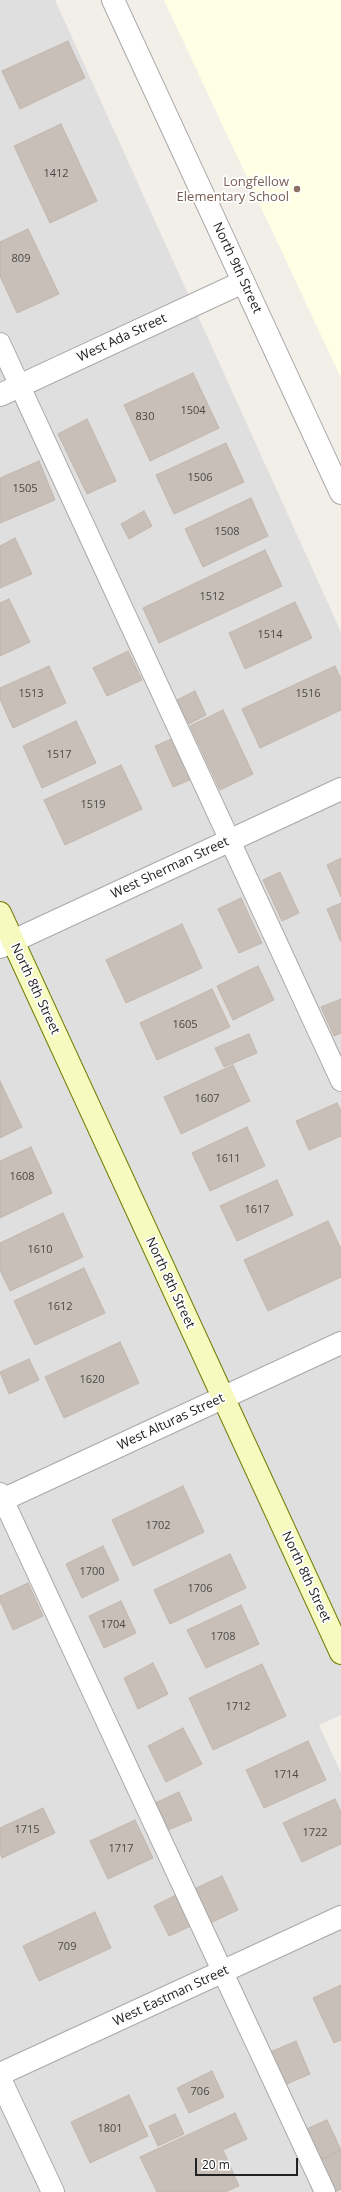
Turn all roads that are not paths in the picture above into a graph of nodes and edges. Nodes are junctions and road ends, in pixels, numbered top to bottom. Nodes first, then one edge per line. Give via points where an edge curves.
1 (113, 0) edge
2 (244, 282) junction
3 (0, 343) edge
4 (21, 386) junction
5 (0, 395) edge
6 (341, 493) edge
7 (341, 789) edge
8 (231, 840) junction
9 (0, 913) edge
10 (6, 944) edge
11 (341, 1081) edge
12 (341, 1343) edge
13 (223, 1398) junction
14 (1, 1498) edge
15 (341, 1653) edge
16 (341, 1918) edge
17 (222, 1972) junction
18 (0, 2074) edge
19 (0, 2079) edge
20 (53, 2192) edge
21 (324, 2192) edge

1 - 2 street, North 9th Street
2 - 4 street, West Ada Street
2 - 6 street, North 9th Street
3 - 4 lane
4 - 5 street, West Ada Street
4 - 8 lane
7 - 8 street, West Sherman Street
8 - 10 street, West Sherman Street
8 - 11 lane
9 - 10 street, North 8th Street
10 - 13 street, North 8th Street
12 - 13 street, West Alturas Street
13 - 14 street, West Alturas Street
13 - 15 street, North 8th Street
14 - 17 lane
16 - 17 street, West Eastman Street
17 - 18 street, West Eastman Street
17 - 21 lane
19 - 20 street

